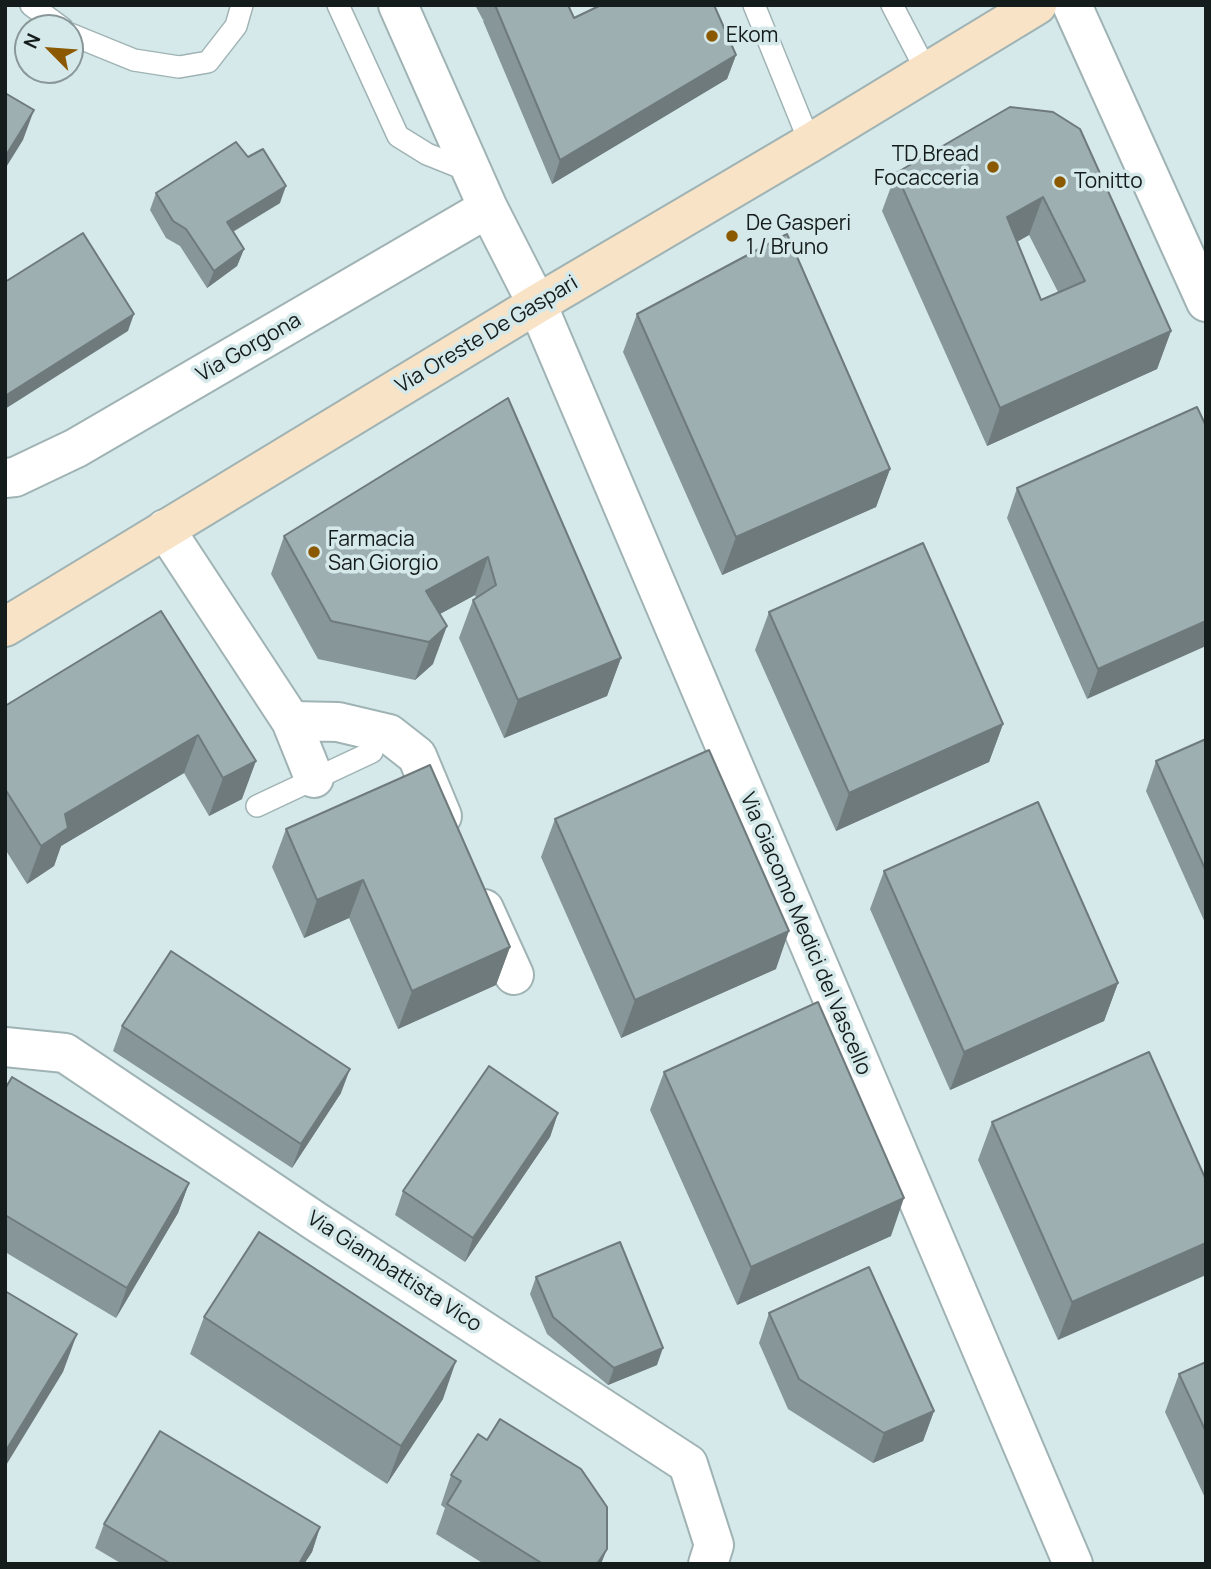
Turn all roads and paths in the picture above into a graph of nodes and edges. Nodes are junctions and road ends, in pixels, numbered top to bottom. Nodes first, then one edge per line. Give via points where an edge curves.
1 (242, 5) edge
2 (338, 5) edge
3 (398, 5) edge
4 (754, 5) edge
5 (892, 5) edge
6 (1037, 5) edge
7 (1072, 5) edge
8 (84, 40) edge
9 (927, 72) junction
10 (810, 143) junction
11 (472, 172) junction
12 (488, 208) junction
13 (1206, 303) edge
14 (537, 304) junction
15 (5, 478) edge
16 (164, 529) junction
17 (5, 627) edge
18 (291, 721) junction
19 (372, 752) dead end
20 (314, 778) junction
21 (257, 806) edge
22 (514, 975) dead end
23 (5, 1047) edge
24 (708, 1564) edge
25 (1073, 1564) edge

1 - 8 lane via 236,26 208,62 179,66 134,60
2 - 11 lane via 398,136
3 - 11 street, Via Giacomo Medici del Vascello
4 - 10 lane
5 - 9 lane
6 - 9 street, Via Oreste De Gaspari
7 - 13 street
9 - 10 street, Via Oreste De Gaspari
10 - 14 street, Via Oreste De Gaspari
11 - 12 street, Via Giacomo Medici del Vascello
12 - 14 street, Via Giacomo Medici del Vascello
12 - 15 street, Via Gorgona via 76,448
14 - 16 street, Via Oreste De Gaspari
14 - 25 street, Via Giacomo Medici del Vascello
16 - 17 street, Via Oreste De Gaspari
16 - 18 street
18 - 20 street
18 - 22 street via 338,723 389,734 417,756
19 - 20 lane
20 - 21 lane
23 - 24 street, Via Giambattista Vico via 65,1053 688,1464 715,1545

